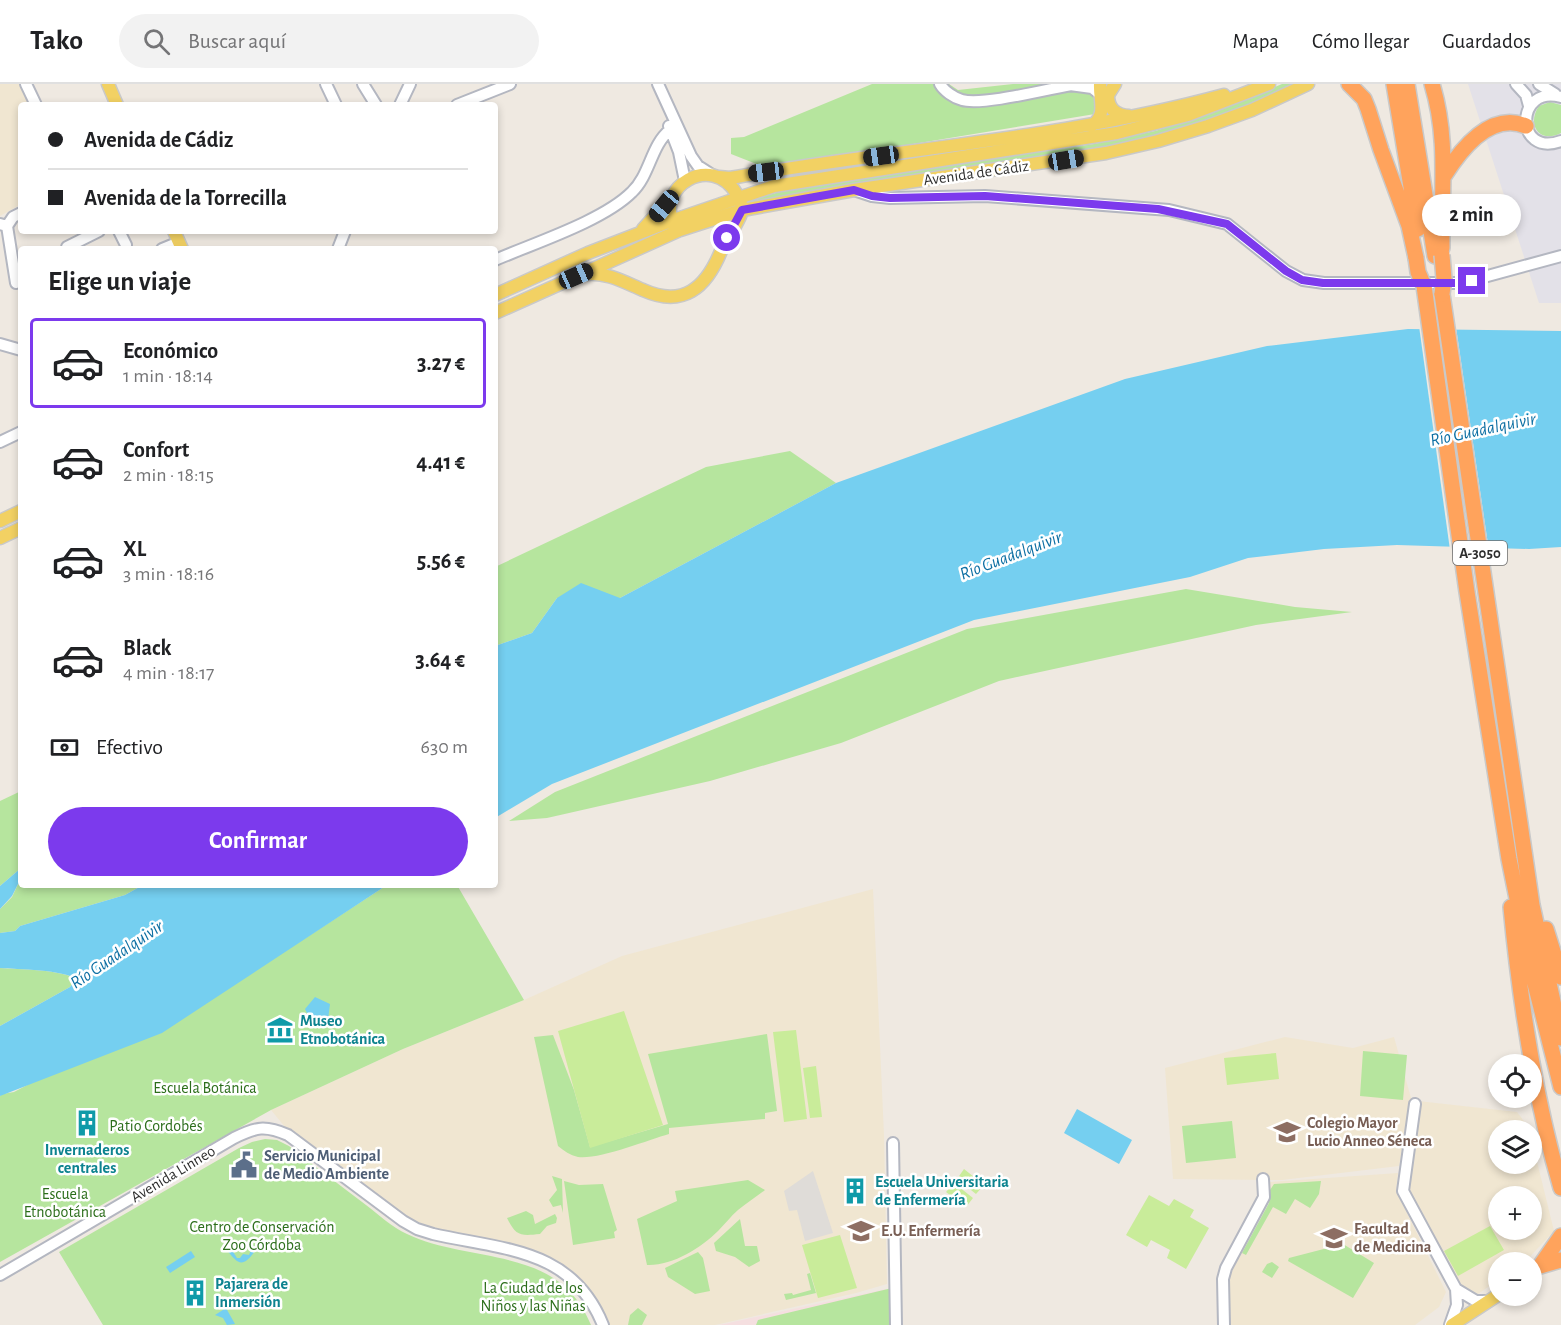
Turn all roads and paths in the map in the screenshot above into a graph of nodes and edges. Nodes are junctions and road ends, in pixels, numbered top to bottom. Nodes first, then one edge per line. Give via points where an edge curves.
1 (26, 84) edge
2 (108, 84) edge
3 (326, 84) edge
4 (363, 84) edge
5 (410, 84) edge
6 (510, 84) edge
7 (652, 84) edge
8 (658, 84) edge
9 (940, 84) edge
10 (1115, 84) edge
11 (1259, 84) edge
12 (1269, 84) edge
13 (1308, 84) edge
14 (1349, 84) edge
15 (1394, 84) edge
16 (1432, 84) edge
17 (1539, 84) edge
18 (1073, 85) edge
19 (1520, 88) edge
20 (1104, 90) edge
21 (1405, 95) edge
22 (1540, 96) junction
23 (1559, 96) edge
24 (35, 102) edge
25 (116, 102) edge
26 (335, 102) edge
27 (374, 102) edge
28 (401, 102) edge
29 (465, 102) edge
30 (1529, 106) junction
31 (1136, 116) junction
32 (1091, 126) junction
33 (1526, 126) junction
34 (670, 130) junction
35 (1558, 144) edge
36 (940, 148) junction
37 (890, 169) junction
38 (1444, 176) junction
39 (721, 179) junction
40 (685, 181) junction
41 (774, 186) junction
42 (854, 190) junction
43 (672, 197) junction
44 (739, 197) junction
45 (742, 210) junction
46 (18, 214) edge
47 (4, 225) edge
48 (676, 226) junction
49 (91, 234) edge
50 (120, 234) edge
51 (637, 234) junction
52 (126, 245) dead end
53 (70, 246) edge
54 (1429, 256) junction
55 (1561, 256) edge
56 (498, 259) edge
57 (576, 276) junction
58 (16, 283) dead end
59 (498, 294) edge
60 (498, 312) edge
61 (0, 344) edge
62 (18, 349) edge
63 (18, 433) edge
64 (0, 442) edge
65 (18, 512) edge
66 (0, 521) edge
67 (18, 529) edge
68 (0, 538) edge
69 (1509, 859) junction
70 (1528, 867) junction
71 (1561, 977) edge
72 (1561, 1038) edge
73 (1561, 1087) edge
74 (1415, 1104) dead end
75 (893, 1143) dead end
76 (1263, 1179) dead end
77 (1561, 1188) edge
78 (1561, 1236) edge
79 (1561, 1248) edge
80 (1561, 1260) edge
81 (1542, 1261) edge
82 (1542, 1264) edge
83 (1542, 1267) edge
84 (0, 1275) edge
85 (1456, 1289) junction
86 (1488, 1299) edge
87 (1488, 1301) edge
88 (603, 1325) edge
89 (896, 1325) edge
90 (1224, 1325) edge
91 (1451, 1325) edge

1 - 24 street
2 - 25 main road
3 - 26 street
4 - 27 street
5 - 28 street
6 - 29 street
7 - 34 street
8 - 39 street via 691,156 698,166
9 - 18 street via 961,100 979,101
10 - 20 main road
11 - 31 main road, Avenida de Cádiz
12 - 37 main road, Avenida de Cádiz via 1188,115 1136,129
13 - 42 main road, Avenida de Cádiz via 1252,110 1147,144 1046,163
14 - 54 highway via 1364,99 1409,226
15 - 21 highway
16 - 38 highway via 1442,130
17 - 23 street
18 - 20 street
19 - 22 street
19 - 30 street
20 - 31 main road via 1116,113
20 - 32 main road via 1101,115
21 - 54 highway
22 - 23 street
22 - 30 street
30 - 33 street
31 - 32 main road, Avenida de Cádiz
32 - 36 main road, Avenida de Cádiz
33 - 35 street via 1540,142
33 - 38 highway via 1504,123 1482,133 1463,148
34 - 40 street
34 - 56 street via 660,140 641,182 617,204
36 - 37 main road, Avenida de Cádiz via 918,161
36 - 39 main road, Avenida de Cádiz
37 - 41 main road, Avenida de Cádiz
38 - 54 highway via 1441,213
39 - 40 main road via 695,176
39 - 41 main road, Avenida de Cádiz
39 - 44 main road
40 - 43 main road
41 - 44 main road, Avenida de Cádiz
42 - 45 main road, Avenida de Cádiz
42 - 55 street via 890,198 969,195 1158,209 1221,222 1286,271 1302,280 1323,283 1462,283
43 - 48 main road via 670,210
43 - 51 main road
44 - 45 main road
44 - 48 main road, Avenida de Cádiz
45 - 48 main road, Avenida de Cádiz
45 - 57 main road, Avenida de Cádiz via 710,275 684,294 653,295 617,278 600,274
46 - 47 street
47 - 58 street
48 - 51 main road, Avenida de Cádiz
48 - 57 main road, Avenida de Cádiz
49 - 53 street
50 - 52 street
51 - 59 main road, Avenida de Cádiz
54 - 69 highway, A-3050 via 1424,286
54 - 70 highway, A-3050 via 1442,294
57 - 60 main road, Avenida de Cádiz
61 - 62 street
63 - 64 street
65 - 66 main road
67 - 68 main road
69 - 73 highway, A-3050
69 - 77 highway via 1526,1030
70 - 71 highway
70 - 72 highway, A-3050
74 - 85 street via 1403,1191
75 - 89 street
76 - 90 street via 1264,1197 1223,1279
78 - 81 highway
79 - 82 main road
80 - 83 highway
84 - 88 street, Avenida Linneo via 252,1128 272,1129 288,1135 417,1229 533,1256 558,1267 589,1297
85 - 86 street via 1476,1302
85 - 91 street
87 - 91 main road

